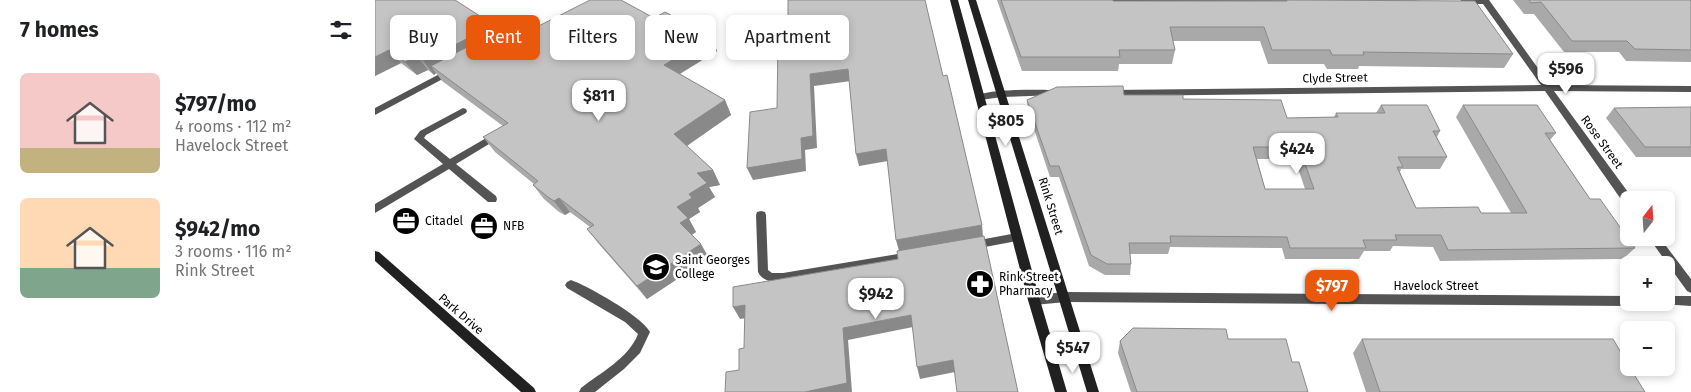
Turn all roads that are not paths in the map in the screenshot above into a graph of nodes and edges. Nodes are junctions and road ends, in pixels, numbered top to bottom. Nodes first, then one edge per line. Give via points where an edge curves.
1 (955, 0) edge
2 (962, 0) edge
3 (972, 0) edge
4 (1108, 0) edge
5 (1307, 1) edge
6 (1485, 1) edge
7 (1456, 2) edge
8 (463, 65) edge
9 (1546, 88) junction
10 (1691, 89) edge
11 (1061, 93) edge
12 (1101, 93) edge
13 (1002, 94) junction
14 (980, 97) junction
15 (463, 110) dead end
16 (375, 112) edge
17 (491, 138) edge
18 (449, 164) junction
19 (1621, 191) edge
20 (492, 199) dead end
21 (375, 209) edge
22 (761, 214) dead end
23 (1017, 237) junction
24 (1660, 246) edge
25 (962, 247) edge
26 (924, 253) edge
27 (375, 255) edge
28 (571, 285) dead end
29 (1691, 288) edge
30 (1066, 297) junction
31 (1034, 300) junction
32 (1620, 301) edge
33 (1675, 301) edge
34 (1691, 301) edge
35 (530, 392) edge
36 (585, 392) edge
37 (1061, 392) edge
38 (1093, 392) edge

1 - 2 street
1 - 14 street
3 - 13 street, Rink Street
4 - 5 street
6 - 7 street
6 - 9 street, Rose Street
8 - 16 street
9 - 10 street, Clyde Street
9 - 12 street, Clyde Street
9 - 19 street, Rose Street
11 - 13 street
13 - 14 street
13 - 30 street, Rink Street
14 - 23 street
15 - 18 street via 418,137
17 - 18 street
18 - 20 street
18 - 21 street
22 - 26 street via 763,272 770,277 783,278
23 - 25 street
23 - 31 street
24 - 29 street
27 - 35 street, Park Drive
28 - 36 street via 629,318 644,332 643,340 627,358
30 - 31 street, Havelock Street
30 - 32 street, Havelock Street
30 - 38 street, Rink Street
31 - 37 street
33 - 34 street

